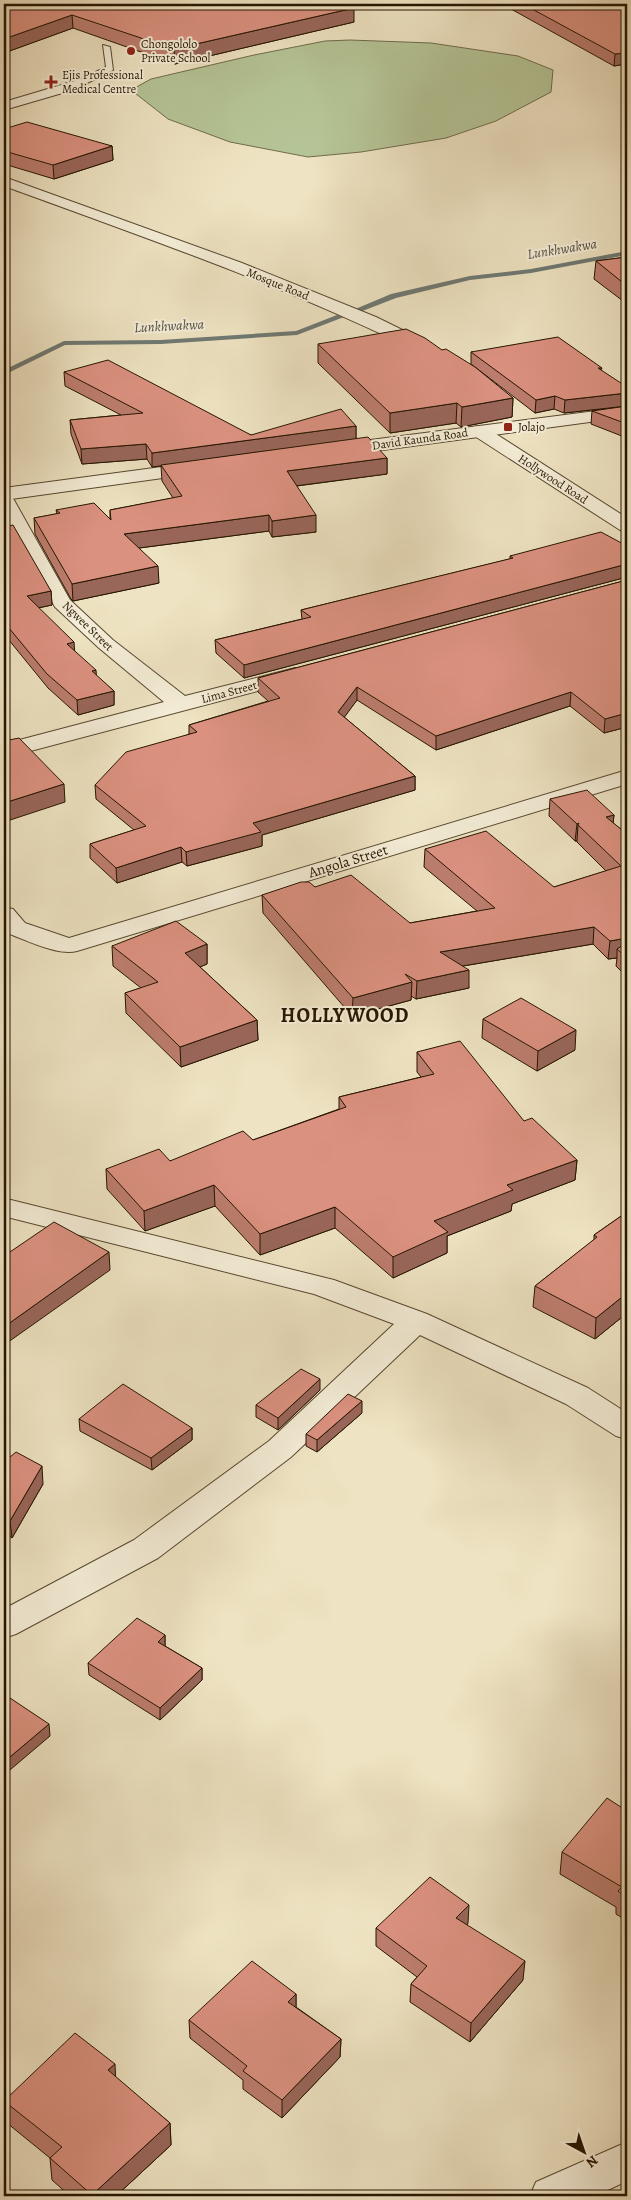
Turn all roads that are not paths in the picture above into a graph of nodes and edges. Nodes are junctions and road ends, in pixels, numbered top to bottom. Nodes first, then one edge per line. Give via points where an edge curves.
1 (106, 47) edge
2 (78, 84) joint
3 (4, 106) edge
4 (4, 181) edge
5 (439, 355) edge
6 (519, 411) dead end
7 (627, 412) edge
8 (534, 423) junction
9 (479, 431) junction
10 (321, 452) edge
11 (212, 466) edge
12 (4, 494) edge
13 (4, 500) edge
14 (627, 526) edge
15 (314, 669) edge
16 (182, 704) junction
17 (4, 751) edge
18 (627, 777) edge
19 (4, 914) edge
20 (4, 1209) edge
21 (416, 1321) junction
22 (627, 1428) edge
23 (4, 1625) edge
24 (627, 2161) edge
25 (552, 2196) edge

1 - 2 lane via 110,68
2 - 3 street
4 - 5 street, Mosque Road via 236,266 370,321
6 - 8 street
7 - 8 street, David Kaunda Road
8 - 9 street, David Kaunda Road
9 - 10 street, David Kaunda Road
9 - 14 street, Hollywood Road
11 - 12 street
13 - 16 street, Ngwee Street via 62,602 106,644
15 - 16 street, Lima Street
16 - 17 street, Lima Street
18 - 19 street, Angola Street via 68,946 16,928
20 - 21 street via 323,1287
21 - 22 street via 577,1396
21 - 23 street via 280,1449 146,1549
24 - 25 street

